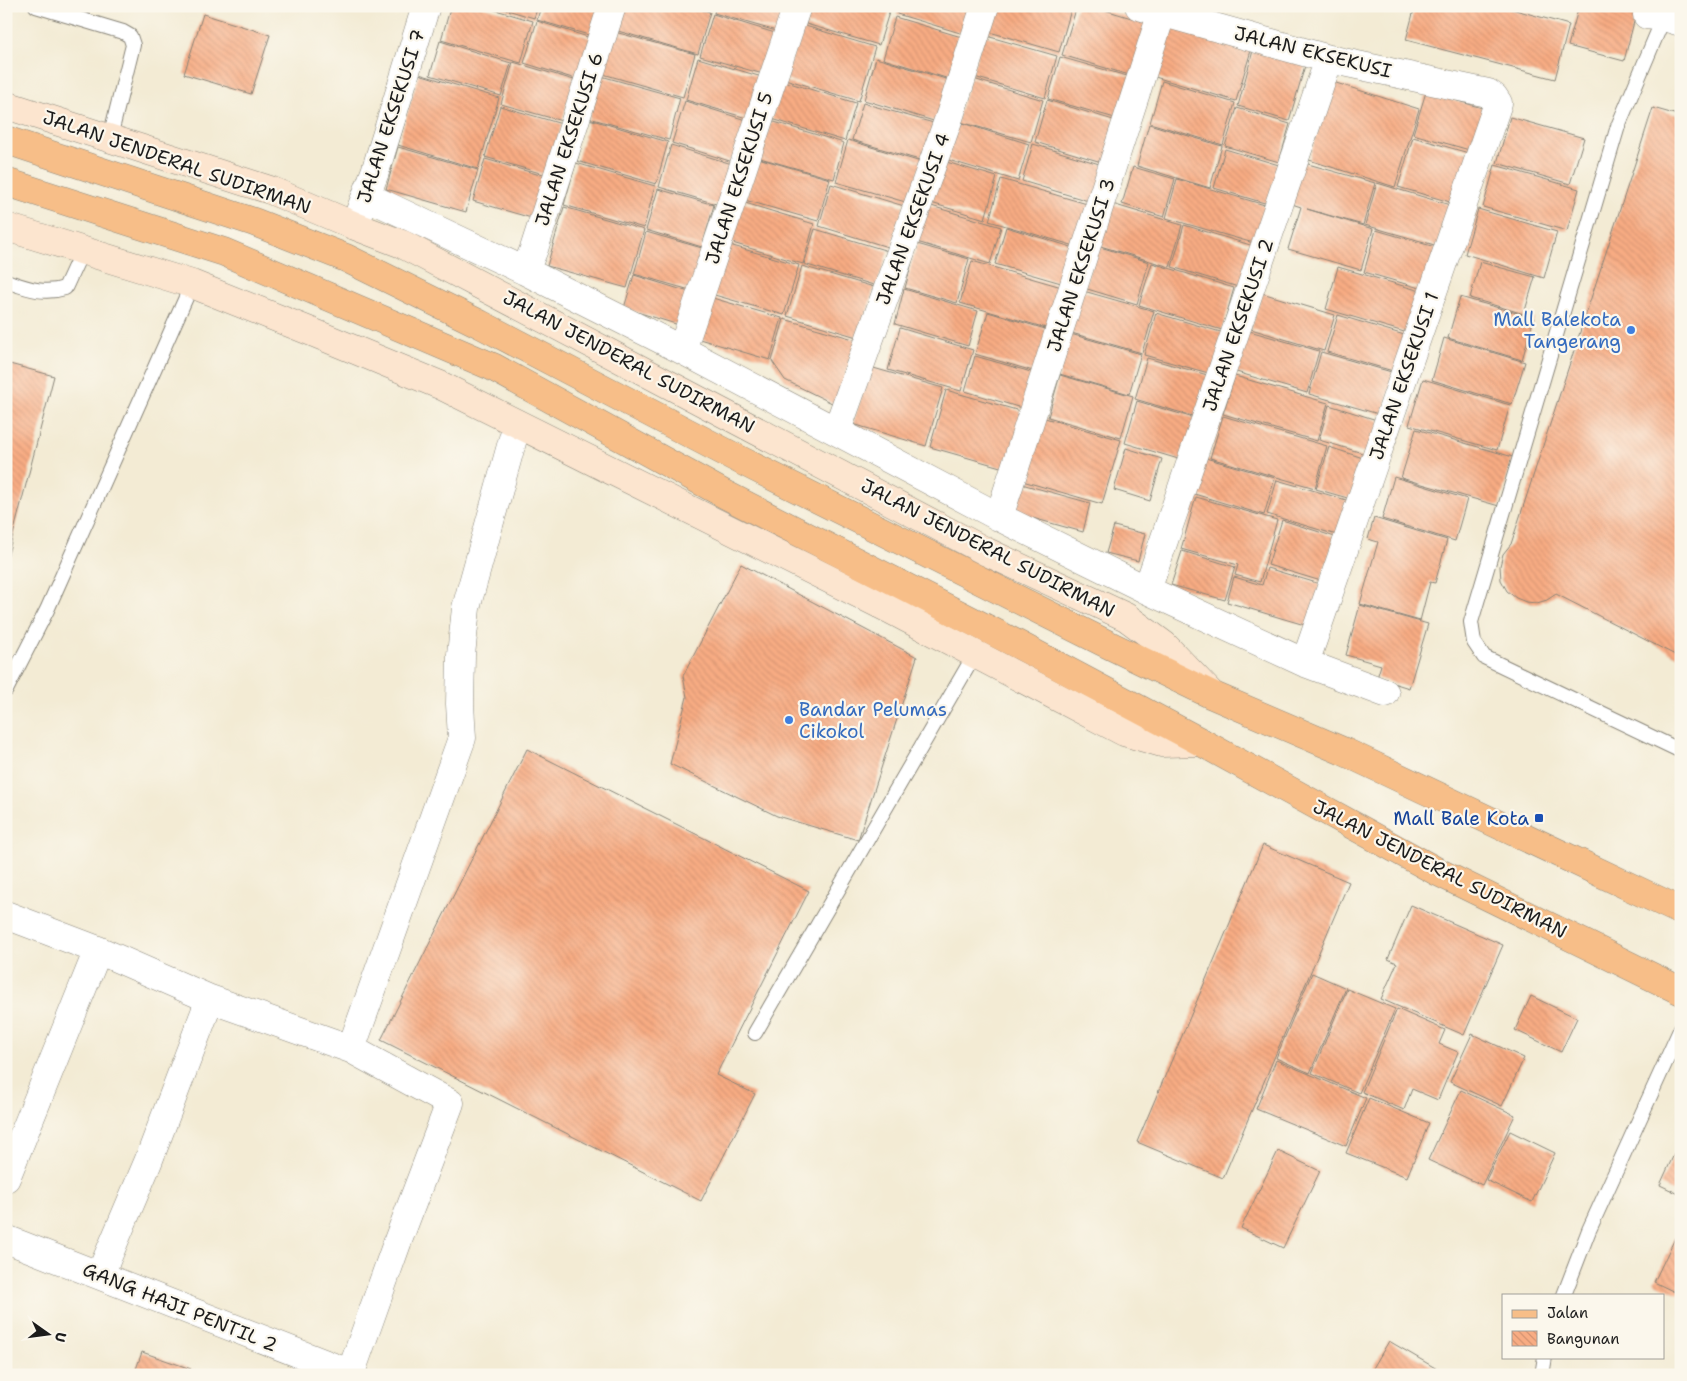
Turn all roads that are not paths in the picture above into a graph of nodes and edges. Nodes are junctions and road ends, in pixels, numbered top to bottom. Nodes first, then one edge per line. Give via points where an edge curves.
1 (36, 6) edge
2 (426, 6) edge
3 (612, 6) edge
4 (796, 6) edge
5 (986, 6) edge
6 (1155, 8) edge
7 (1664, 18) edge
8 (1328, 59) junction
9 (1488, 93) joint
10 (6, 105) edge
11 (110, 137) junction
12 (6, 140) edge
13 (6, 182) edge
14 (366, 196) junction
15 (355, 226) junction
16 (6, 227) edge
17 (82, 251) junction
18 (525, 271) junction
19 (6, 281) edge
20 (192, 284) junction
21 (682, 350) junction
22 (517, 424) junction
23 (836, 430) junction
24 (914, 472) junction
25 (899, 505) junction
26 (999, 517) junction
27 (1147, 590) junction
28 (975, 654) junction
29 (1305, 663) junction
30 (6, 690) edge
31 (1385, 693) dead end
32 (1212, 696) junction
33 (1201, 742) junction
34 (1681, 751) edge
35 (1681, 911) edge
36 (6, 916) edge
37 (98, 950) junction
38 (1681, 991) edge
39 (210, 998) junction
40 (1681, 1028) edge
41 (755, 1033) dead end
42 (351, 1049) junction
43 (6, 1178) edge
44 (6, 1239) edge
45 (100, 1275) junction
46 (1564, 1294) edge
47 (1545, 1358) edge
48 (352, 1374) edge
49 (1542, 1375) edge

1 - 11 lane via 130,36 133,45
2 - 14 street, JALAN EKSEKUSI 7
3 - 18 street, JALAN EKSEKUSI 6
4 - 21 street, JALAN EKSEKUSI 5
5 - 23 street, JALAN EKSEKUSI 4 via 950,116
6 - 8 street, JALAN EKSEKUSI
6 - 26 street, JALAN EKSEKUSI 3
7 - 34 lane via 1618,126 1471,622 1474,642 1484,657
8 - 9 street, JALAN EKSEKUSI
8 - 27 street, JALAN EKSEKUSI 2
9 - 29 street, JALAN EKSEKUSI 1 via 1498,103 1495,113
10 - 11 street, JALAN JENDERAL SUDIRMAN
11 - 15 street, JALAN JENDERAL SUDIRMAN via 270,190
12 - 32 main road, JALAN JENDERAL SUDIRMAN via 254,222 346,258
13 - 33 main road, JALAN JENDERAL SUDIRMAN via 224,252 501,372 726,495
14 - 15 street, JALAN EKSEKUSI 7
14 - 18 street
15 - 25 street, JALAN JENDERAL SUDIRMAN via 402,244
16 - 17 street
17 - 19 lane via 65,288 37,291
17 - 20 street
18 - 21 street
20 - 22 street via 440,385
20 - 30 lane via 47,610
21 - 23 street
22 - 28 street
22 - 42 street via 466,608 461,655 462,738
23 - 24 street
24 - 25 street
24 - 26 street
25 - 32 street, JALAN JENDERAL SUDIRMAN via 987,552 1126,618 1164,645
26 - 27 street
27 - 29 street
28 - 33 street via 1124,732 1162,743
28 - 41 lane
29 - 31 street
32 - 35 main road, JALAN JENDERAL SUDIRMAN via 1345,752
33 - 38 main road, JALAN JENDERAL SUDIRMAN via 1438,872
36 - 37 street
37 - 39 street
37 - 43 street
39 - 42 street
39 - 45 street via 148,1162
40 - 46 lane
42 - 48 street via 450,1103
44 - 45 street, GANG HAJI PENTIL 2
45 - 48 street, GANG HAJI PENTIL 2
47 - 49 lane

